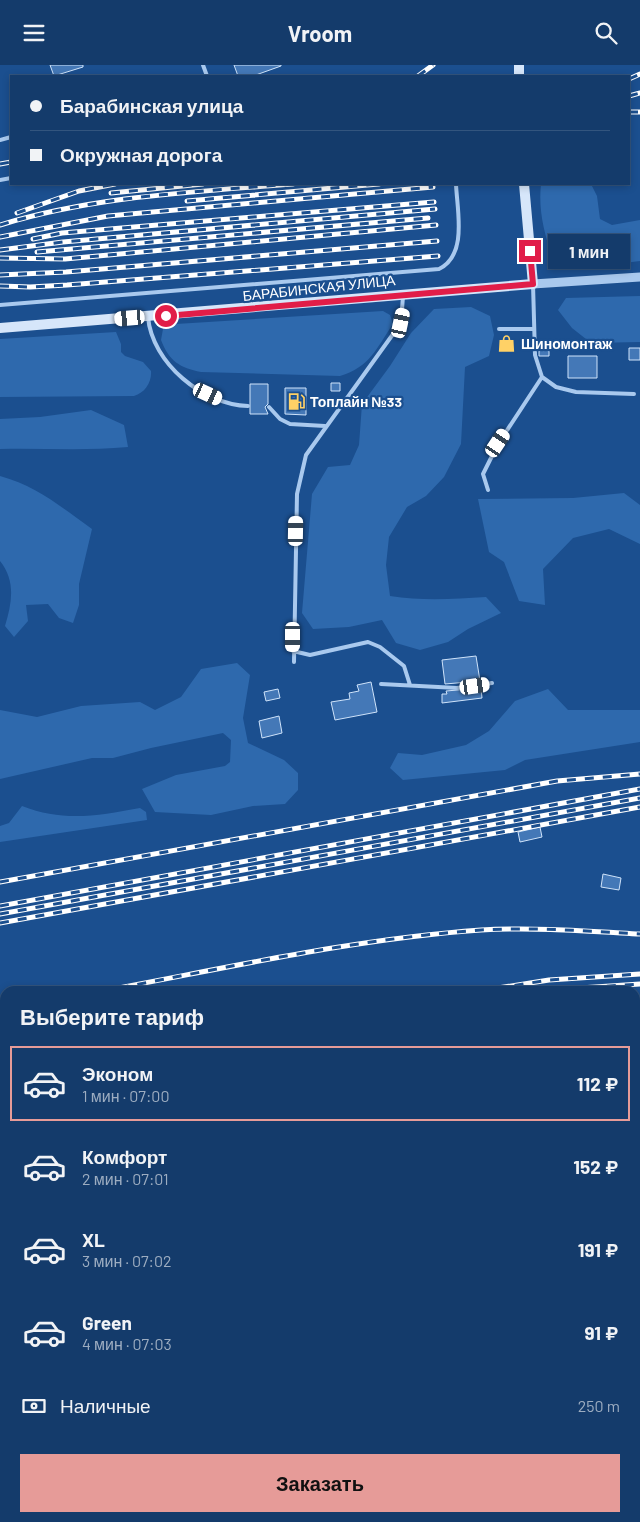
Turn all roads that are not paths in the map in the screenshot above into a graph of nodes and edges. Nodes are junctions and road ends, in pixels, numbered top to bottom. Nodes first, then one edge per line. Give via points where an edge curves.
1 (456, 185) edge
2 (524, 185) edge
3 (640, 277) edge
4 (533, 284) junction
5 (403, 294) junction
6 (0, 305) edge
7 (148, 317) junction
8 (0, 328) edge
9 (498, 329) dead end
10 (533, 329) junction
11 (542, 377) junction
12 (634, 394) dead end
13 (248, 407) dead end
14 (269, 407) dead end
15 (325, 426) junction
16 (488, 490) dead end
17 (293, 651) junction
18 (294, 662) dead end
19 (492, 683) dead end
20 (381, 684) dead end
21 (410, 685) junction

1 - 6 lane via 457,247 447,265 440,269
2 - 4 main road
3 - 4 street, БАРАБИНСКАЯ УЛИЦА
4 - 5 main road, БАРАБИНСКАЯ УЛИЦА
4 - 10 lane
5 - 7 main road, БАРАБИНСКАЯ УЛИЦА
5 - 15 lane via 401,323
7 - 8 main road, БАРАБИНСКАЯ УЛИЦА
7 - 13 lane via 152,340 172,370 208,394
9 - 10 lane
10 - 11 lane via 535,355
11 - 12 lane via 556,387 576,392
11 - 16 lane via 498,443 483,474
14 - 15 lane via 290,424
15 - 17 lane via 306,455 297,495
17 - 18 lane
17 - 21 lane via 310,655 368,642 404,666
19 - 21 lane via 457,688
20 - 21 lane

